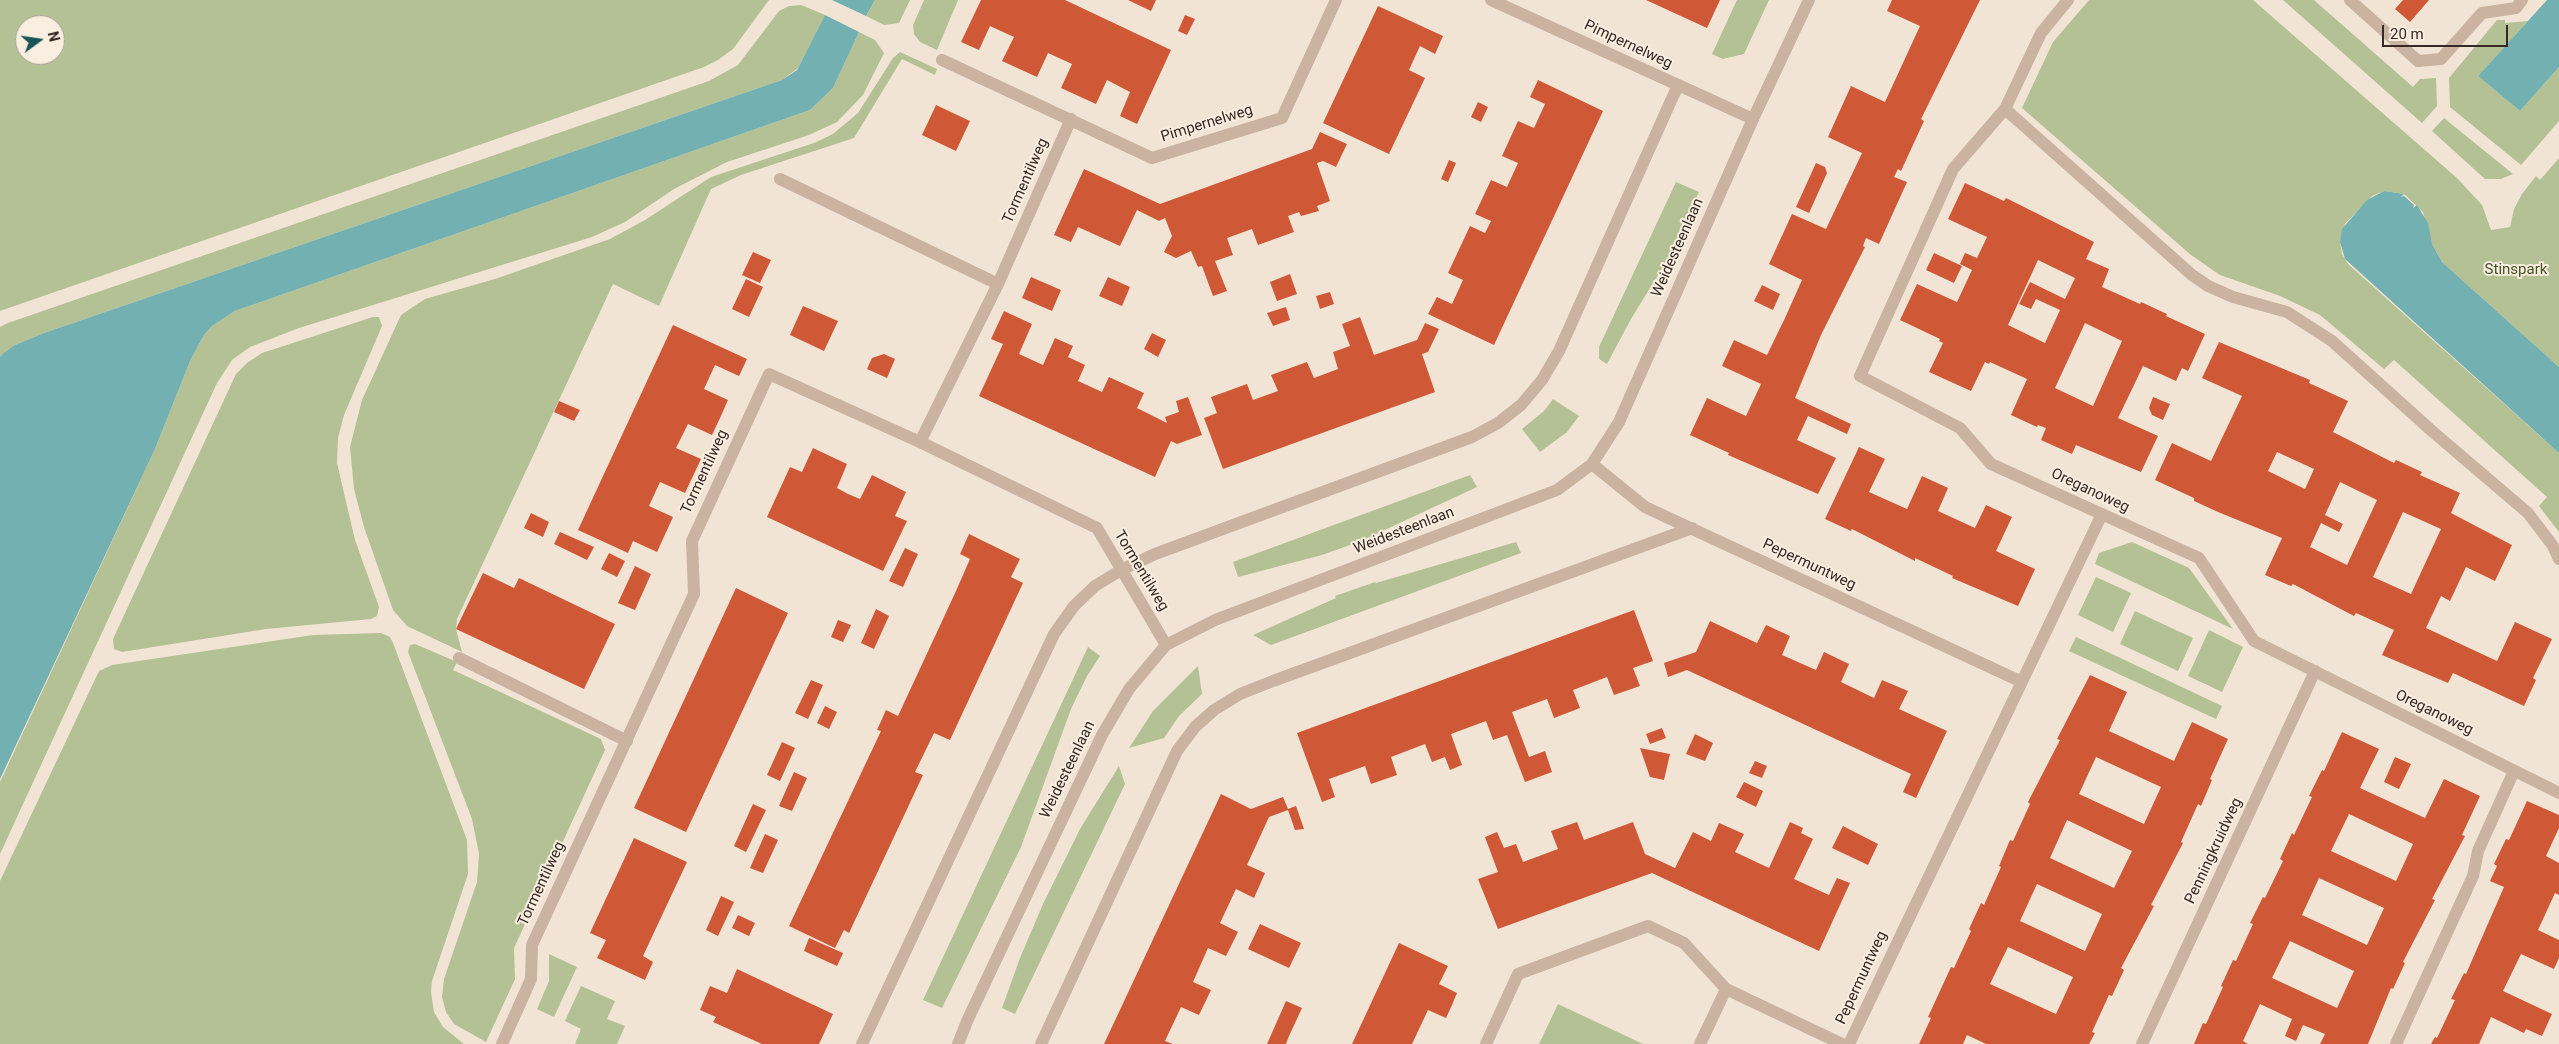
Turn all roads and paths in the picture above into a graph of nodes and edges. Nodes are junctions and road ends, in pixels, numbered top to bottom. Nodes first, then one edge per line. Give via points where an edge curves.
1 (1336, 0) edge
2 (1491, 0) edge
3 (1809, 0) edge
4 (2068, 0) edge
5 (2350, 0) edge
6 (2522, 0) edge
7 (942, 60) dead end
8 (1678, 85) junction
9 (2004, 109) junction
10 (1071, 119) junction
11 (1753, 119) junction
12 (780, 179) dead end
13 (998, 284) junction
14 (920, 442) junction
15 (1592, 464) junction
16 (2102, 514) junction
17 (1692, 528) junction
18 (2559, 559) edge
19 (1121, 570) junction
20 (1166, 645) junction
21 (459, 658) dead end
22 (2315, 671) junction
23 (2022, 682) junction
24 (627, 741) junction
25 (2514, 771) junction
26 (2559, 793) edge
27 (1726, 989) junction
28 (502, 1044) edge
29 (862, 1044) edge
30 (958, 1044) edge
31 (1040, 1044) edge
32 (1486, 1044) edge
33 (1700, 1044) edge
34 (1842, 1044) edge
35 (1849, 1044) edge
36 (2142, 1044) edge
37 (2396, 1044) edge

1 - 10 street, Pimpernelweg via 1282,118 1152,158
2 - 8 street, Pimpernelweg
3 - 11 street, Weidesteenlaan
4 - 9 street, Oreganoweg via 2041,32
5 - 6 street via 2418,61 2441,59 2482,13 2516,8
7 - 10 street, Pimpernelweg
8 - 11 street, Pimpernelweg
8 - 19 street via 1559,351 1522,405 1472,437 1155,554
9 - 16 street, Oreganoweg via 1954,169 1860,376 1960,428 1991,464
9 - 18 street via 2192,275 2233,297 2288,312 2332,341 2528,513
10 - 13 street, Tormentilweg
11 - 15 street, Weidesteenlaan via 1619,422
12 - 13 street
13 - 14 street, Tormentilweg
14 - 19 street, Tormentilweg via 1097,528
14 - 24 street, Tormentilweg via 769,374 692,541 694,594
15 - 17 street, Pepermuntweg via 1645,507
15 - 20 street, Weidesteenlaan via 1557,490 1215,620
16 - 22 street, Oreganoweg via 2199,558 2254,641
16 - 23 street, Pepermuntweg
17 - 23 street, Pepermuntweg
17 - 31 street via 1273,681 1240,694 1214,710 1177,751
19 - 20 street, Tormentilweg
19 - 29 street via 1095,586 1074,606 1054,634
20 - 30 street, Weidesteenlaan via 1129,689 1102,735
21 - 24 street
22 - 25 street, Oreganoweg
22 - 36 street, Penningkruidweg
23 - 35 street, Pepermuntweg
24 - 28 street, Tormentilweg via 532,945 531,979
25 - 26 street, Oreganoweg
25 - 37 street via 2478,851 2473,876
27 - 32 street, Pepermuntweg via 1684,943 1648,926 1518,974
27 - 33 street
27 - 34 street, Pepermuntweg

